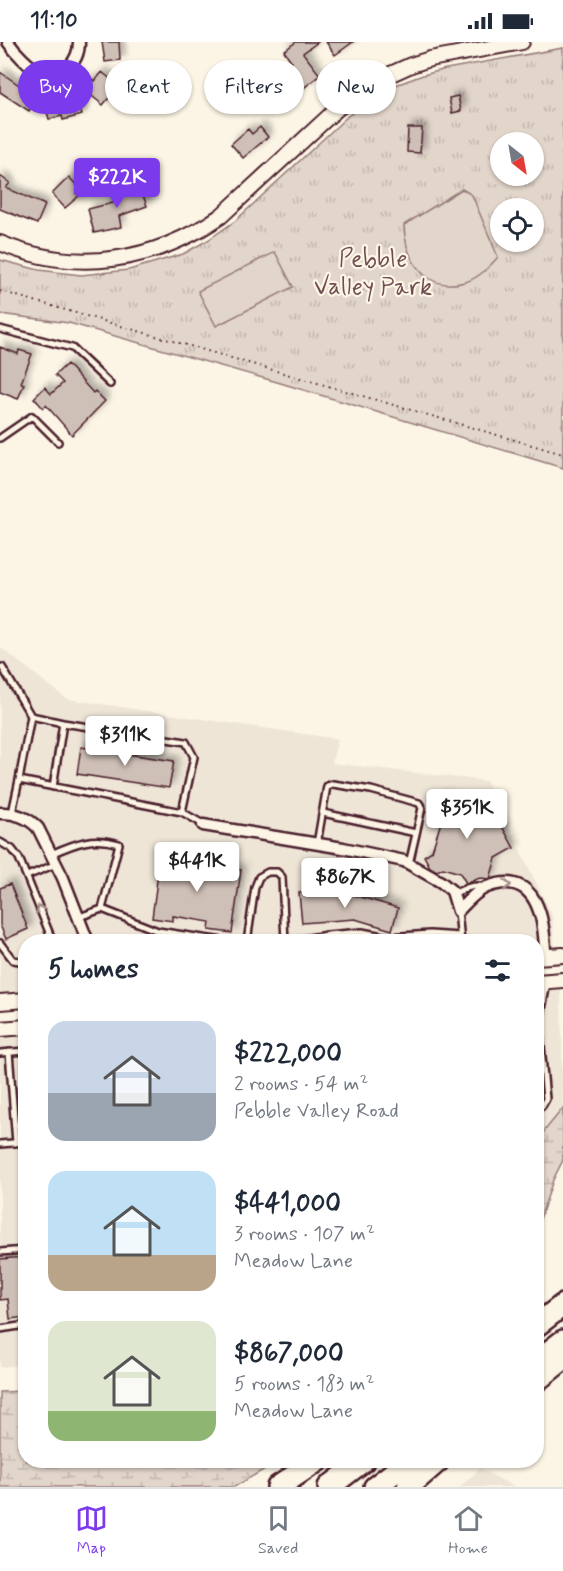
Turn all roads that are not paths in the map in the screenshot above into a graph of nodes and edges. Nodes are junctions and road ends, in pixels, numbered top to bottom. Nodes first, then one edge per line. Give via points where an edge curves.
1 (8, 42) edge
2 (79, 42) edge
3 (522, 42) edge
4 (0, 243) edge
5 (0, 329) edge
6 (110, 384) dead end
7 (0, 438) edge
8 (58, 442) dead end
9 (2, 667) dead end
10 (31, 716) junction
11 (63, 723) junction
12 (19, 780) junction
13 (53, 787) junction
14 (182, 812) junction
15 (0, 813) edge
16 (12, 813) junction
17 (322, 813) junction
18 (203, 825) joint
19 (416, 833) junction
20 (0, 842) edge
21 (317, 844) junction
22 (54, 859) junction
23 (409, 864) junction
24 (27, 876) junction
25 (486, 887) junction
26 (453, 894) junction
27 (102, 909) junction
28 (458, 911) junction
29 (79, 918) junction
30 (50, 934) edge
31 (85, 934) edge
32 (178, 934) edge
33 (248, 934) edge
34 (285, 934) edge
35 (339, 934) edge
36 (372, 934) edge
37 (460, 934) edge
38 (544, 937) edge
39 (0, 943) edge
40 (563, 955) edge
41 (544, 957) edge
42 (18, 961) edge
43 (563, 980) edge
44 (544, 982) edge
45 (18, 1001) edge
46 (0, 1002) edge
47 (18, 1028) edge
48 (0, 1029) edge
49 (18, 1051) edge
50 (9, 1052) junction
51 (0, 1053) edge
52 (544, 1078) edge
53 (544, 1102) edge
54 (15, 1125) joint
55 (16, 1143) joint
56 (0, 1144) edge
57 (18, 1251) edge
58 (0, 1252) edge
59 (563, 1305) edge
60 (544, 1320) edge
61 (18, 1326) edge
62 (0, 1329) edge
63 (563, 1341) edge
64 (544, 1356) edge
65 (563, 1359) edge
66 (544, 1374) edge
67 (306, 1468) edge
68 (354, 1468) edge
69 (400, 1468) edge
70 (430, 1468) edge
71 (278, 1487) edge
72 (329, 1487) edge
73 (375, 1487) edge
74 (408, 1487) edge

1 - 2 street via 40,72 54,73 72,64
3 - 4 street via 430,59 374,82 338,108 220,216 175,243 141,255 86,261 30,253
5 - 6 lane via 72,348
7 - 8 lane via 32,416
9 - 10 lane
10 - 11 lane
10 - 12 lane
11 - 13 lane
11 - 14 lane via 186,742 194,757
12 - 13 lane
12 - 16 lane
13 - 14 lane
14 - 18 lane
15 - 16 street
16 - 22 street via 38,828
17 - 19 lane
17 - 19 lane via 327,786 371,790 419,802 422,808
17 - 21 lane
18 - 21 street
19 - 23 lane
20 - 24 lane via 12,849
21 - 23 street
22 - 24 lane
22 - 27 lane via 91,840 119,844
22 - 29 street
23 - 26 street via 441,882
30 -> 24 lane
25 - 26 lane via 477,885
25 - 28 street
25 -> 38 street via 504,883 522,887 538,904
26 - 28 street
27 - 29 lane
27 - 32 lane via 158,931
28 - 37 lane
29 - 31 street
33 - 34 lane via 255,886 268,872 277,872 282,877
35 - 36 lane
39 - 42 lane via 12,960
40 - 41 street
43 - 44 street
45 - 46 street
47 - 48 street
49 - 50 lane
50 - 51 lane
50 - 54 lane
52 - 53 lane
54 - 55 lane
55 - 56 lane
57 - 58 lane
59 - 60 highway
61 - 62 lane
63 - 64 highway
65 - 66 highway
67 - 71 highway
68 - 72 highway
69 - 73 highway
70 - 74 highway

